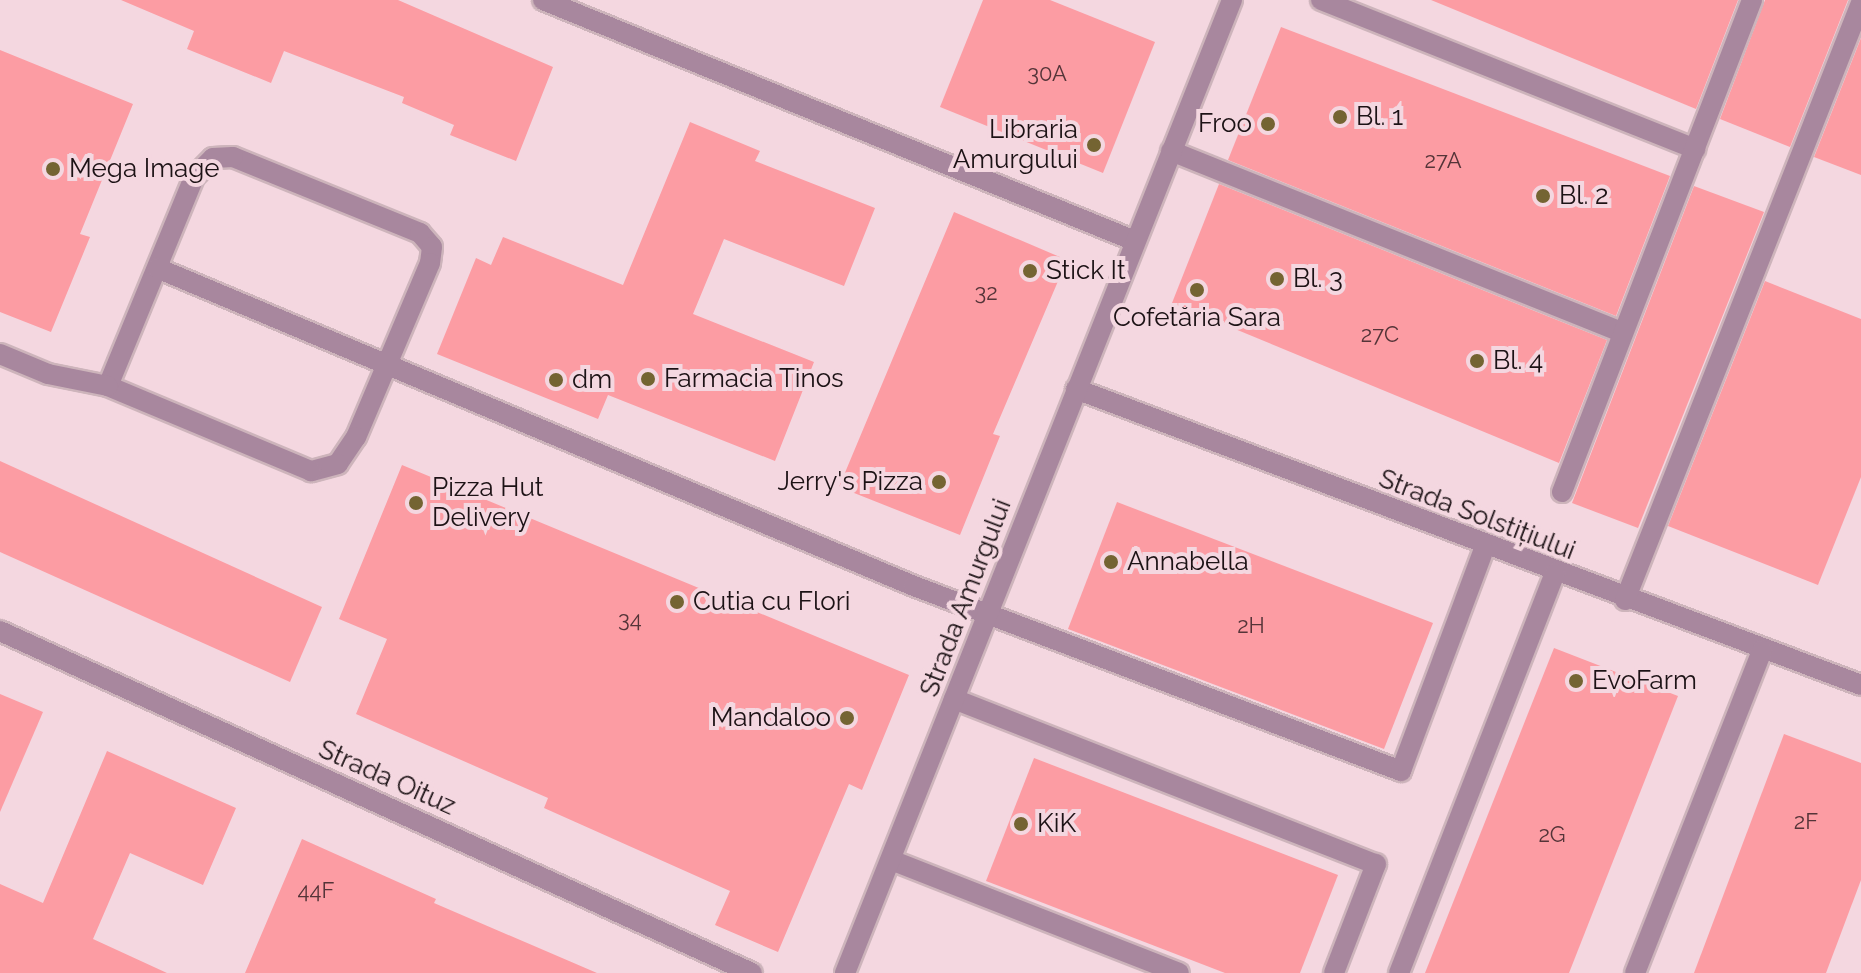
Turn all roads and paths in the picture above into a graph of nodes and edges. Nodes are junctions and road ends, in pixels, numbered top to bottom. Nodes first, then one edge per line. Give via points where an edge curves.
1 (543, 0) edge
2 (1232, 0) edge
3 (1321, 0) edge
4 (1752, 0) edge
5 (1861, 3) edge
6 (1695, 149) junction
7 (1171, 151) junction
8 (1135, 241) junction
9 (157, 268) junction
10 (1623, 333) junction
11 (0, 354) edge
12 (387, 365) junction
13 (108, 386) junction
14 (1076, 389) junction
15 (1562, 492) dead end
16 (1485, 546) junction
17 (1555, 573) junction
18 (1625, 600) junction
19 (987, 615) junction
20 (0, 631) edge
21 (1762, 650) junction
22 (1861, 685) edge
23 (954, 699) junction
24 (891, 860) junction
25 (752, 973) edge
26 (845, 973) edge
27 (1179, 973) edge
28 (1334, 973) edge
29 (1399, 973) edge
30 (1635, 973) edge

1 - 8 street
2 - 7 street, Strada Amurgului
3 - 6 street
4 - 6 street
5 - 18 street
6 - 10 street
7 - 8 street, Strada Amurgului
7 - 10 street
8 - 14 street, Strada Amurgului
9 - 12 street
9 - 12 street via 194,177 213,158 233,157 420,233 432,247 430,263
9 - 13 street
10 - 15 street
11 - 13 street via 48,374
12 - 13 street via 356,437 338,464 311,471
12 - 19 street
14 - 16 street, Strada Solstițiului
14 - 19 street, Strada Amurgului
16 - 17 street, Strada Solstițiului
16 - 19 street via 1401,771
17 - 18 street, Strada Solstițiului
17 - 29 street
18 - 21 street, Strada Solstițiului
19 - 23 street, Strada Amurgului
20 - 25 street, Strada Oituz
21 - 22 street, Strada Solstițiului
21 - 30 street
23 - 24 street, Strada Amurgului
23 - 28 street via 1376,864
24 - 26 street, Strada Amurgului
24 - 27 street

